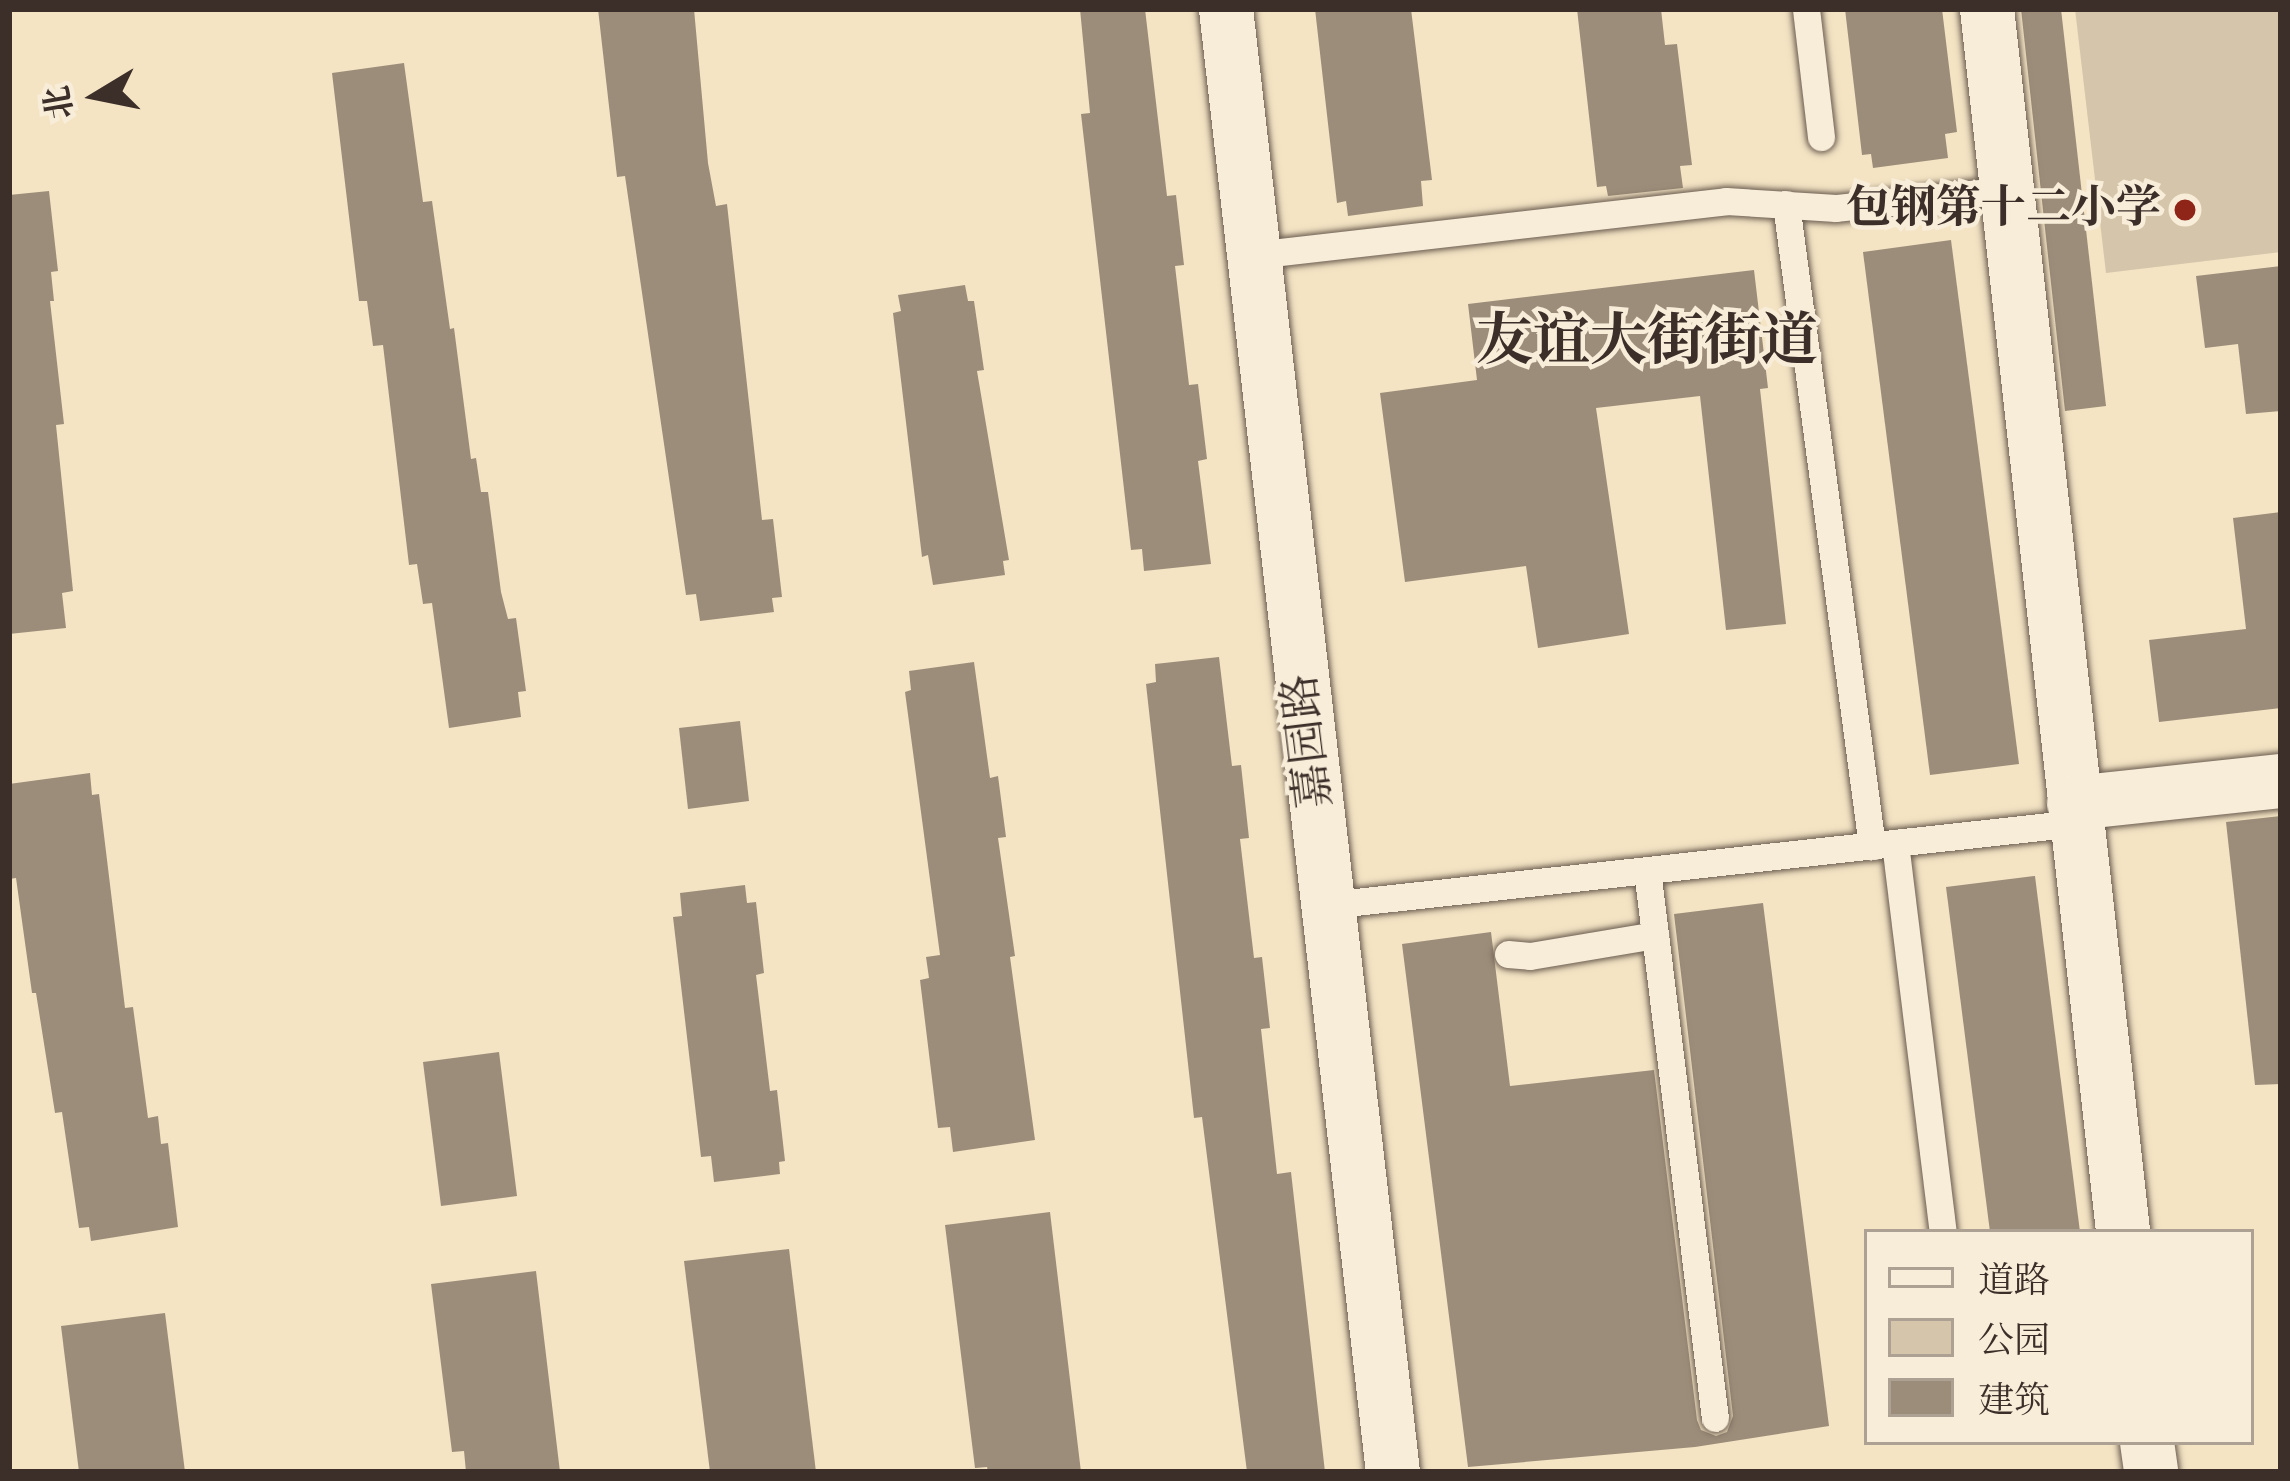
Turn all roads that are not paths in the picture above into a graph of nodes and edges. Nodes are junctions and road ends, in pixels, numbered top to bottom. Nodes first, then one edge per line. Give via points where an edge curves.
1 (1226, 9) edge
2 (1806, 9) edge
3 (1988, 9) edge
4 (1820, 137) dead end
5 (2007, 190) junction
6 (1786, 204) junction
7 (1254, 255) junction
8 (2281, 781) edge
9 (2076, 813) junction
10 (1883, 844) junction
11 (1647, 870) junction
12 (1328, 905) junction
13 (1655, 935) junction
14 (1508, 954) dead end
15 (1943, 1229) edge
16 (2123, 1229) edge
17 (1715, 1418) dead end
18 (1393, 1472) edge

1 - 7 street, 嘉园路
2 - 4 lane
3 - 5 street
5 - 6 lane via 1835,208
5 - 9 street
6 - 7 lane via 1726,201
6 - 10 lane
7 - 12 street, 嘉园路
8 - 9 street
9 - 10 lane
9 - 16 street
10 - 11 lane
10 - 15 lane
11 - 12 lane
11 - 13 lane
12 - 18 street, 嘉园路
13 - 14 lane
13 - 17 lane

